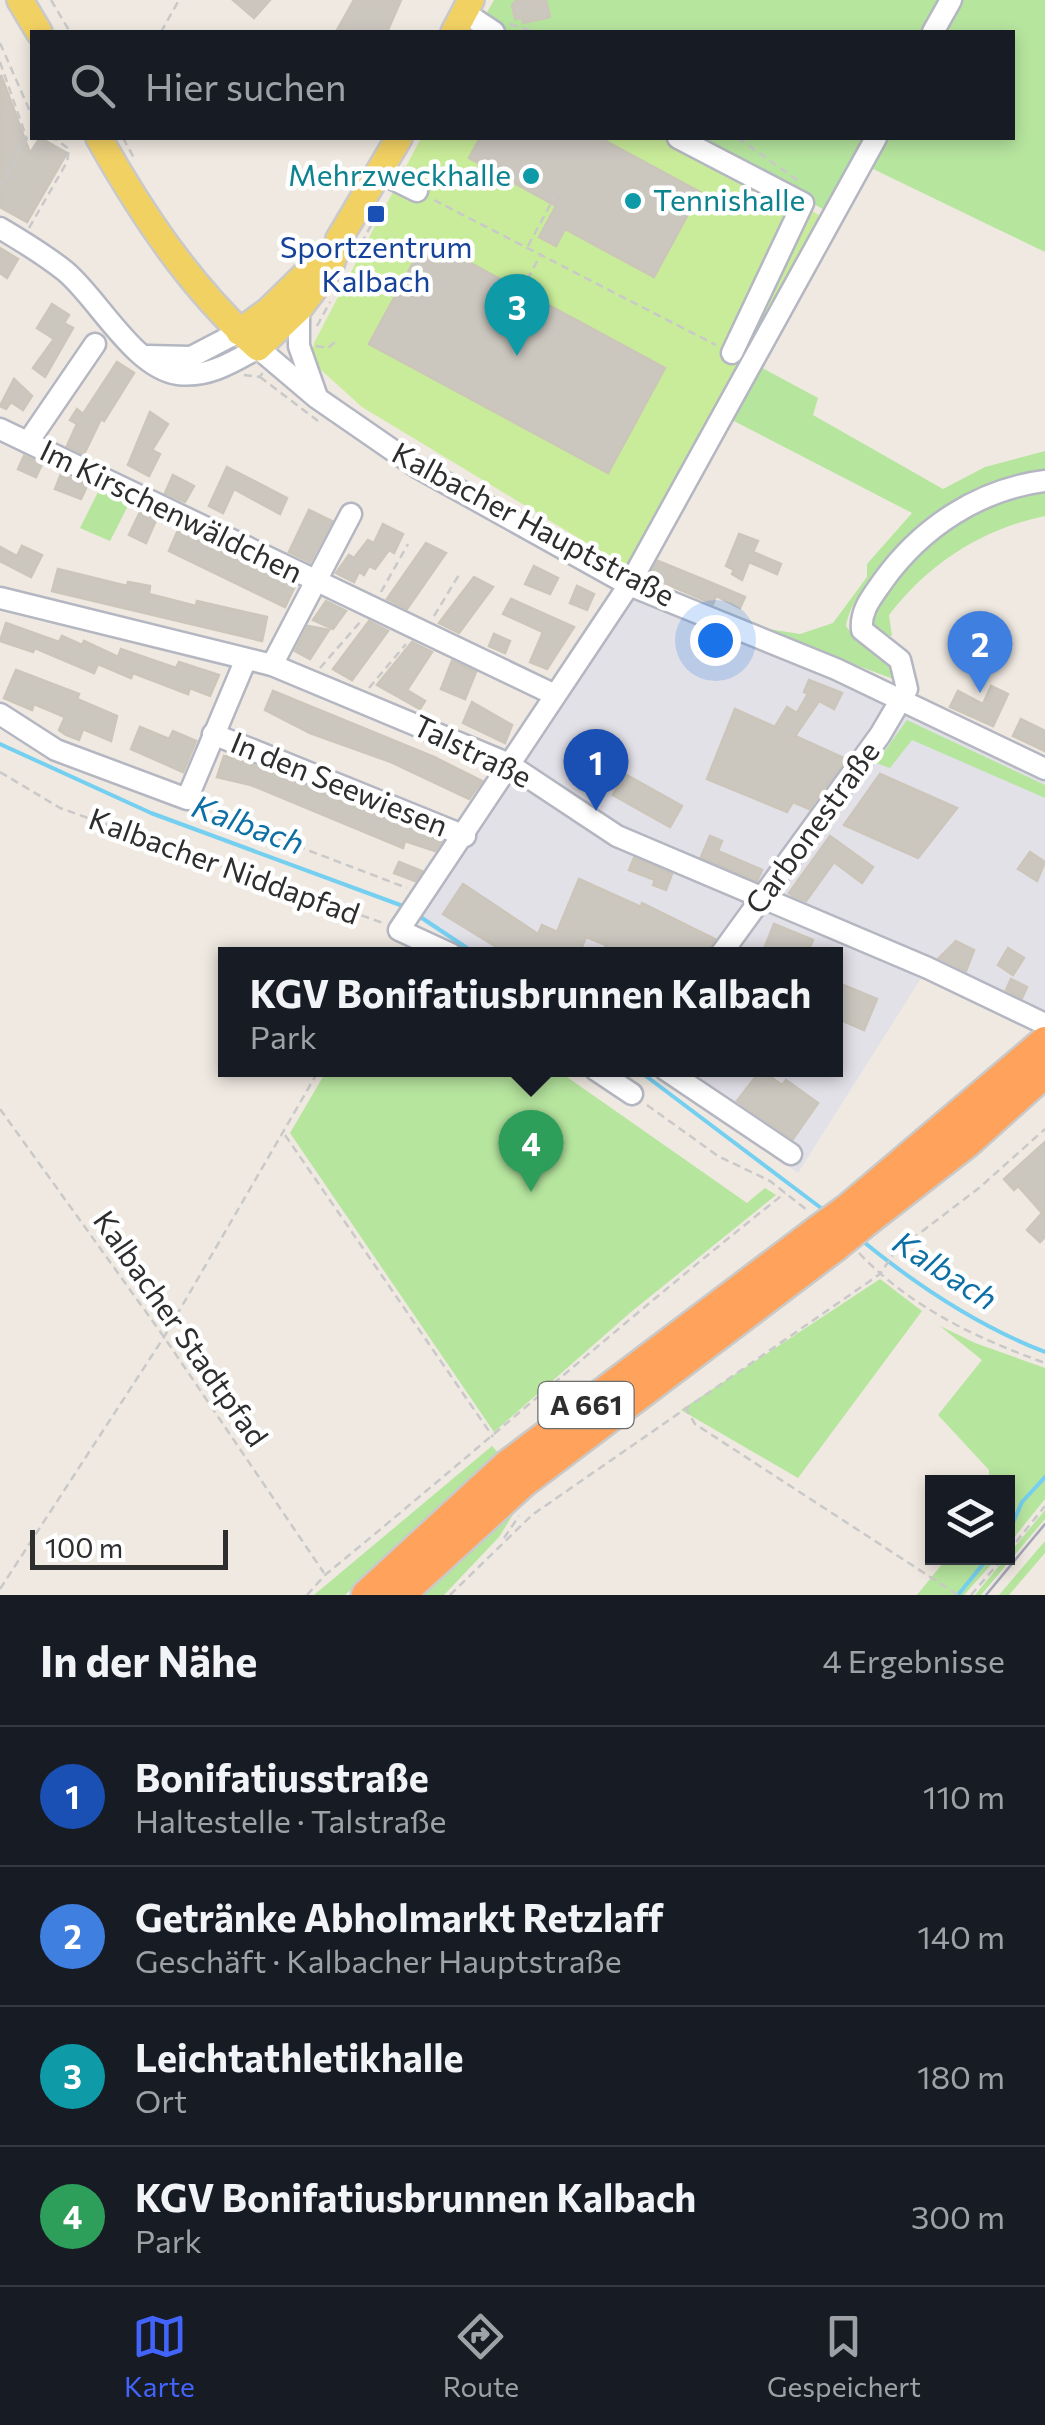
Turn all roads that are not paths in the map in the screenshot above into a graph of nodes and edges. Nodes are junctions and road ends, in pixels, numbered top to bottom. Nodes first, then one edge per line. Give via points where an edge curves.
1 (20, 0) edge
2 (951, 0) edge
3 (463, 15) edge
4 (37, 30) edge
5 (490, 30) edge
6 (934, 30) edge
7 (100, 140) edge
8 (399, 140) edge
9 (682, 140) edge
10 (875, 140) edge
11 (380, 172) junction
12 (418, 191) road end
13 (1, 230) edge
14 (340, 239) junction
15 (307, 319) junction
16 (249, 340) junction
17 (95, 344) dead end
18 (732, 354) road end
19 (317, 398) junction
20 (0, 429) edge
21 (28, 442) junction
22 (1045, 481) edge
23 (351, 514) dead end
24 (315, 581) junction
25 (629, 585) junction
26 (0, 598) edge
27 (246, 658) junction
28 (272, 665) junction
29 (555, 694) junction
30 (902, 699) junction
31 (0, 714) edge
32 (213, 734) junction
33 (507, 763) junction
34 (1045, 769) edge
35 (465, 836) junction
36 (762, 899) junction
37 (436, 947) edge
38 (726, 947) edge
39 (1042, 1039) edge
40 (606, 1077) edge
41 (676, 1077) edge
42 (632, 1094) road end
43 (791, 1154) dead end
44 (827, 1239) junction
45 (367, 1595) edge
46 (399, 1595) edge

1 - 4 main road
2 - 6 street
3 - 5 street
7 - 16 main road via 155,231 223,318
8 - 11 main road
9 - 18 street via 804,203
10 - 25 street
11 - 12 street
11 - 14 main road
13 - 16 street via 67,273 110,324 175,374 204,374
14 - 15 main road
14 - 16 main road
15 - 16 main road
15 - 19 street via 299,346
16 - 19 street, Kalbacher Hauptstraße
17 - 21 street, Im Kirschenwäldchen
19 - 25 street, Kalbacher Hauptstraße via 417,467
20 - 21 street, Im Kirschenwäldchen
21 - 24 street, Im Kirschenwäldchen
22 - 30 street via 960,509 898,560 866,606 862,630 900,660 907,676
23 - 24 street, Im Kirschenwäldchen
24 - 28 street, Im Kirschenwäldchen
24 - 29 street, Im Kirschenwäldchen
25 - 29 street
25 - 30 street, Kalbacher Hauptstraße
26 - 27 street, Talstraße
27 - 28 street, Talstraße
27 - 32 street, In den Seewiesen
28 - 33 street, Talstraße
29 - 33 street
30 - 34 street, Kalbacher Hauptstraße
30 - 36 street, Carbonestraße
31 - 32 street, In den Seewiesen via 56,750 187,799
32 - 35 street, In den Seewiesen
33 - 35 street
33 - 36 street, Talstraße via 617,836
35 - 37 street, Kalbacher Niddapfad via 400,930
36 - 38 street, Carbonestraße
36 - 39 street, Talstraße
39 - 44 highway, A 661, bridge
40 - 42 street
41 - 43 street
44 - 45 highway, A 661 via 507,1466
44 - 46 highway, A 661 via 523,1482

